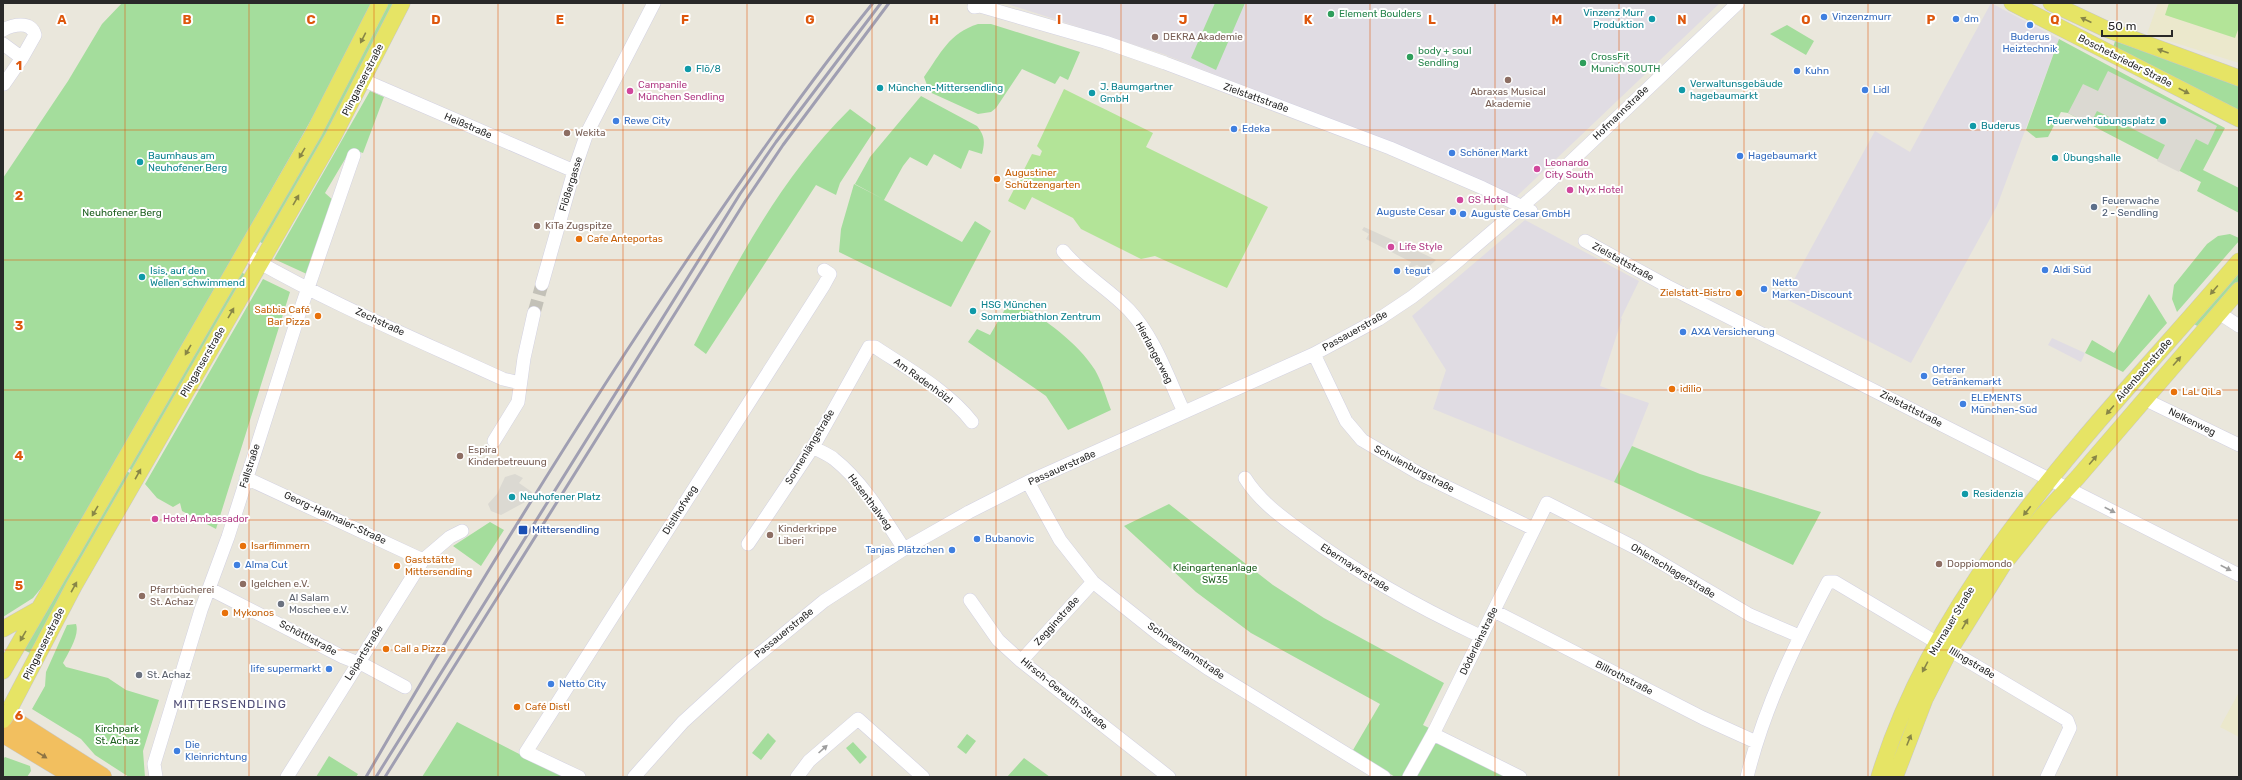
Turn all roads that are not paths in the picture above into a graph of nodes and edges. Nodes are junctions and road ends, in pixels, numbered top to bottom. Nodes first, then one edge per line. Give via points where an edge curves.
1 (380, 3) edge
2 (402, 3) edge
3 (654, 3) edge
4 (1738, 3) edge
5 (2012, 3) edge
6 (2051, 3) edge
7 (974, 7) dead end
8 (3, 30) edge
9 (3, 44) edge
10 (22, 58) junction
11 (2239, 78) edge
12 (363, 80) junction
13 (4, 84) dead end
14 (2239, 119) edge
15 (354, 155) dead end
16 (574, 171) junction
17 (1526, 209) junction
18 (1585, 241) dead end
19 (1063, 251) dead end
20 (244, 253) junction
21 (2239, 261) edge
22 (260, 263) junction
23 (824, 270) dead end
24 (542, 284) tunnel mouth
25 (308, 288) junction
26 (2239, 290) edge
27 (2219, 313) junction
28 (534, 314) tunnel mouth
29 (2239, 326) edge
30 (2182, 328) junction
31 (2196, 340) junction
32 (869, 347) joint
33 (1314, 354) junction
34 (520, 384) junction
35 (2144, 399) junction
36 (1184, 412) junction
37 (972, 422) dead end
38 (494, 441) dead end
39 (2239, 445) edge
40 (812, 447) junction
41 (246, 478) junction
42 (1245, 478) dead end
43 (2050, 480) junction
44 (1028, 482) junction
45 (2071, 490) junction
46 (1547, 503) joint
47 (1534, 529) junction
48 (456, 534) dead end
49 (748, 544) dead end
50 (904, 549) junction
51 (423, 560) junction
52 (2239, 575) edge
53 (1093, 582) junction
54 (210, 589) junction
55 (970, 600) dead end
56 (40, 608) junction
57 (1494, 611) junction
58 (3, 629) edge
59 (1480, 636) junction
60 (1799, 636) junction
61 (1944, 646) junction
62 (1021, 661) junction
63 (357, 662) junction
64 (4, 665) edge
65 (405, 687) dead end
66 (14, 694) junction
67 (15, 726) edge
68 (1433, 734) junction
69 (1756, 742) junction
70 (76, 777) edge
71 (102, 777) edge
72 (156, 777) edge
73 (287, 777) edge
74 (579, 777) edge
75 (634, 777) edge
76 (796, 777) edge
77 (923, 777) edge
78 (1169, 777) edge
79 (1384, 777) edge
80 (1409, 777) edge
81 (1520, 777) edge
82 (1747, 777) edge
83 (1879, 777) edge
84 (1895, 777) edge
85 (2048, 777) edge

1 -> 20 main road, Plinganserstraße via 314,132
2 - 12 main road, Plinganserstraße
3 - 16 street, Flößergasse via 587,133
4 - 17 street, Hofmannstraße
5 -> 14 main road, Boschetsrieder Straße
11 -> 6 main road, Boschetsrieder Straße via 2106,29
7 - 17 street, Zielstattstraße via 980,6 1136,53 1378,143
8 - 10 street via 18,24 34,31 34,37
9 - 10 street
10 - 13 street
12 - 16 street, Heißstraße
22 -> 12 main road, Plinganserstraße via 334,137
15 - 25 street, Fallstraße
16 - 24 street, Flößergasse
17 - 33 street, Passauerstraße via 1412,297 1351,335
18 - 43 street, Zielstattstraße via 1661,283
19 - 36 street, Hierlangerweg via 1139,322
20 - 22 street, Zechstraße
20 -> 56 main road, Plinganserstraße
21 -> 30 main road, Aidenbachstraße
22 - 25 street, Zechstraße
66 -> 22 main road, Plinganserstraße
23 - 74 street, Distlhofweg via 830,274 824,285 526,752
25 - 34 street, Zechstraße via 503,379
25 - 41 street, Fallstraße
26 - 27 main road, Aidenbachstraße
27 - 29 street
27 - 31 main road, Aidenbachstraße
28 - 34 street
30 - 31 main road
30 -> 43 main road, Aidenbachstraße
35 -> 31 main road, Aidenbachstraße
32 - 37 street, Am Radenhölzl via 875,348 922,378 964,411
32 - 40 street, Sonnenlängstraße
33 - 36 street, Passauerstraße
33 - 47 street, Schulenburgstraße via 1346,421 1362,440 1420,474
34 - 38 street via 516,405
35 - 39 street, Nelkenweg
45 -> 35 main road, Aidenbachstraße via 2078,477
36 - 44 street, Passauerstraße
40 - 49 street, Sonnenlängstraße
40 - 50 street, Hasenthalweg via 834,459 850,475 866,493
41 - 51 street, Georg-Hallmaier-Straße
41 - 54 street, Fallstraße
42 - 59 street, Ebermayerstraße via 1266,503 1329,552 1404,599
43 - 45 street, Zielstattstraße
43 -> 61 main road, Murnauer Straße via 1992,558
44 - 50 street, Passauerstraße
44 - 53 street, Schneemannstraße via 1060,540
45 -> 52 street, Zielstattstraße
61 -> 45 main road, Murnauer Straße via 2003,565
46 - 47 street, Döderleinstraße
46 - 60 street, Ohlenschlagerstraße via 1636,548 1703,590 1750,615
47 - 57 street, Döderleinstraße
48 - 51 street, Leipartstraße
50 - 75 street, Passauerstraße via 824,601 741,669 683,722
51 - 63 street, Leipartstraße
53 - 62 street, Zegginstraße
53 - 79 street, Schneemannstraße via 1207,668
54 - 63 street, Schöttlstraße
54 - 72 street, Fallstraße via 163,732 154,764
55 - 62 street, Hirsch-Gereuth-Straße via 998,640
56 - 58 main road
56 -> 64 main road, Plinganserstraße
57 - 59 street, Döderleinstraße
57 - 69 street, Billrothstraße via 1703,718
59 - 68 street, Döderleinstraße
60 - 61 street, Illingstraße via 1828,582 1835,582
60 - 69 street
61 -> 83 main road, Murnauer Straße via 1907,702
84 -> 61 main road, Murnauer Straße
61 - 85 street, Illingstraße via 2067,720 2070,728
62 - 78 street, Hirsch-Gereuth-Straße
63 - 65 street, Schöttlstraße
63 - 73 street, Leipartstraße
64 - 66 main road via 10,676
66 - 67 main road, Plinganserstraße
67 -> 70 highway
67 - 71 highway
68 - 80 street, Döderleinstraße
68 - 81 street
69 - 82 street
76 -> 77 street via 809,761 858,719

